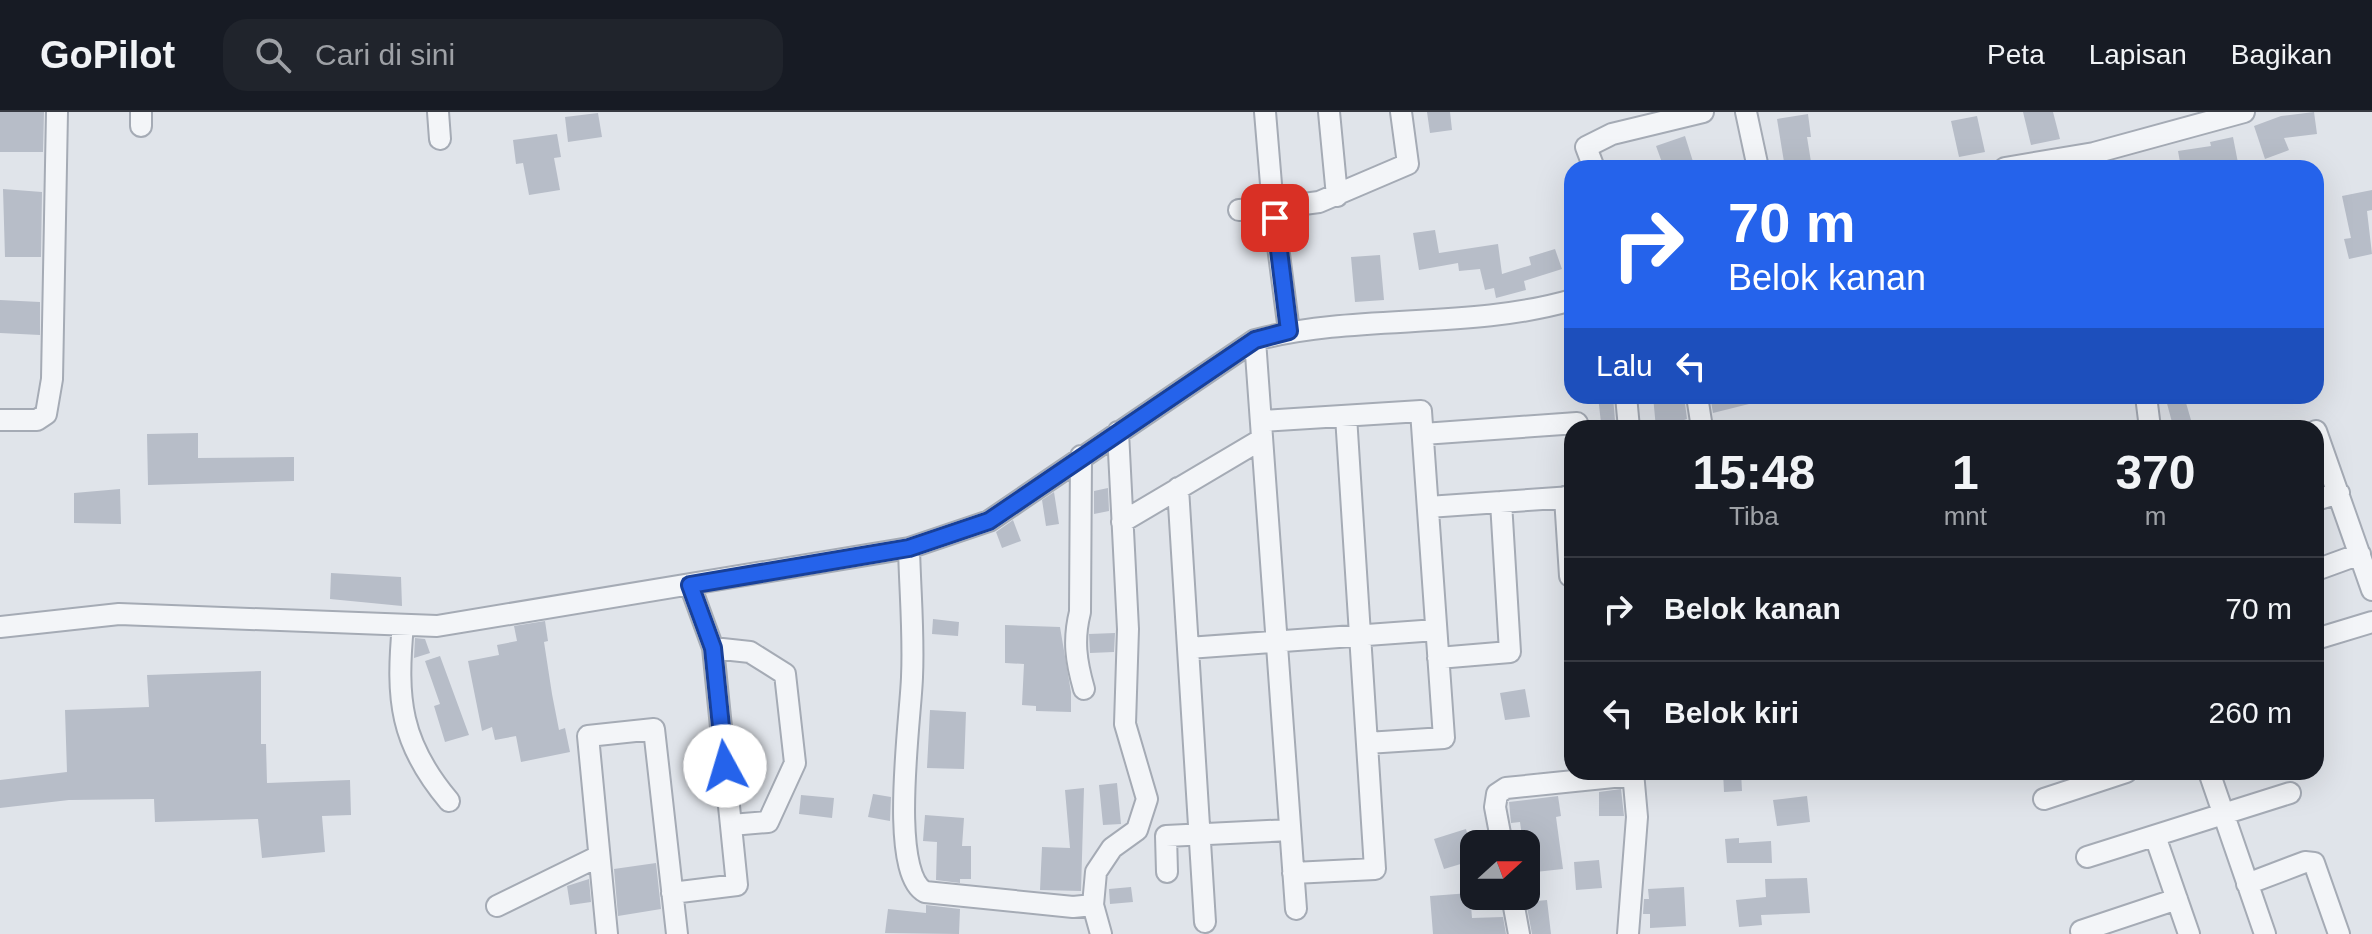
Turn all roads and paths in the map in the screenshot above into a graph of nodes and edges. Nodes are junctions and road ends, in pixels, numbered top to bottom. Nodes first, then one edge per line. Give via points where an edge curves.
1 (57, 112) edge
2 (438, 112) edge
3 (1265, 112) edge
4 (1329, 112) edge
5 (1401, 112) edge
6 (1703, 112) edge
7 (1746, 112) edge
8 (2231, 114) edge
9 (440, 139) dead end
10 (1591, 160) edge
11 (1756, 160) edge
12 (2098, 160) edge
13 (1337, 196) junction
14 (1273, 208) junction
15 (1239, 210) dead end
16 (1564, 302) edge
17 (1289, 331) junction
18 (1255, 340) junction
19 (1346, 416) junction
20 (0, 420) edge
21 (1564, 424) edge
22 (1262, 430) junction
23 (1118, 432) junction
24 (1423, 434) junction
25 (2324, 453) edge
26 (1081, 456) junction
27 (1178, 488) junction
28 (2339, 493) junction
29 (1564, 497) edge
30 (2324, 498) edge
31 (1501, 502) junction
32 (1428, 507) junction
33 (1122, 522) junction
34 (909, 548) junction
35 (2360, 554) junction
36 (2324, 567) edge
37 (690, 585) junction
38 (2372, 590) edge
39 (2372, 622) edge
40 (403, 625) junction
41 (0, 627) edge
42 (1436, 630) junction
43 (1360, 636) junction
44 (2324, 637) edge
45 (1277, 642) junction
46 (713, 648) junction
47 (1188, 648) junction
48 (1438, 658) junction
49 (1084, 689) dead end
50 (1367, 743) junction
51 (1579, 780) edge
52 (1634, 780) edge
53 (2102, 780) edge
54 (2212, 780) edge
55 (2290, 793) dead end
56 (2044, 799) dead end
57 (449, 801) dead end
58 (2223, 814) junction
59 (731, 825) junction
60 (1290, 830) junction
61 (1499, 830) edge
62 (1199, 834) junction
63 (2155, 836) junction
64 (597, 857) junction
65 (2087, 857) dead end
66 (1167, 872) dead end
67 (1293, 873) junction
68 (2247, 884) junction
69 (672, 893) junction
70 (2177, 899) junction
71 (1093, 905) junction
72 (497, 906) dead end
73 (1296, 909) dead end
74 (1515, 910) edge
75 (1205, 922) dead end
76 (601, 931) edge
77 (2081, 931) dead end
78 (677, 934) edge
79 (1101, 934) edge
80 (1519, 934) edge
81 (1628, 934) edge
82 (2189, 934) edge
83 (2265, 934) edge
84 (2339, 934) edge

1 - 20 street via 48,404 46,414 37,420
2 - 9 street
3 - 14 street
4 - 13 street
5 - 13 street via 1408,164
6 - 10 street via 1612,134 1586,147
7 - 11 street
8 - 12 street
13 - 14 street
14 - 15 street
14 - 17 street
16 - 17 street via 1462,320
17 - 18 street
18 - 22 street
18 - 23 street
19 - 22 street
19 - 24 street via 1421,411
19 - 43 street
21 - 24 street
22 - 27 street
22 - 45 street
23 - 26 street
23 - 33 street
24 - 32 street
25 - 28 street
26 - 34 street via 989,521
26 - 49 street via 1080,612 1074,635
27 - 33 street
27 - 47 street
28 - 30 street
28 - 35 street
29 - 31 street
31 - 32 street
31 - 48 street via 1510,652
32 - 42 street
33 - 71 street via 1128,629 1125,724 1147,799 1137,830 1112,848 1096,872
34 - 37 street
34 - 71 street via 912,676 903,791 905,837 917,886 925,892
35 - 36 street
35 - 38 street
37 - 40 street via 437,626
37 - 46 street
39 - 44 street
40 - 41 street via 119,614
40 - 57 street via 399,669 409,736 424,772
42 - 43 street
42 - 48 street
43 - 45 street
43 - 50 street
45 - 47 street
45 - 60 street
46 - 59 street
46 - 59 street via 750,652 785,674 795,763 768,822
47 - 62 street
48 - 50 street via 1444,738
50 - 67 street via 1375,869
51 - 61 street via 1506,788 1497,794
52 - 81 street via 1637,817
53 - 56 street
54 - 58 street
55 - 58 street
58 - 63 street
58 - 68 street
59 - 69 street via 737,885
60 - 62 street
60 - 67 street
62 - 66 street via 1166,836
62 - 75 street
63 - 65 street
63 - 70 street
64 - 69 street via 588,736 654,729
64 - 72 street
64 - 76 street
67 - 73 street
68 - 83 street
68 - 84 street via 2314,863
69 - 78 street
70 - 77 street
70 - 82 street
71 - 79 street
74 - 80 street

